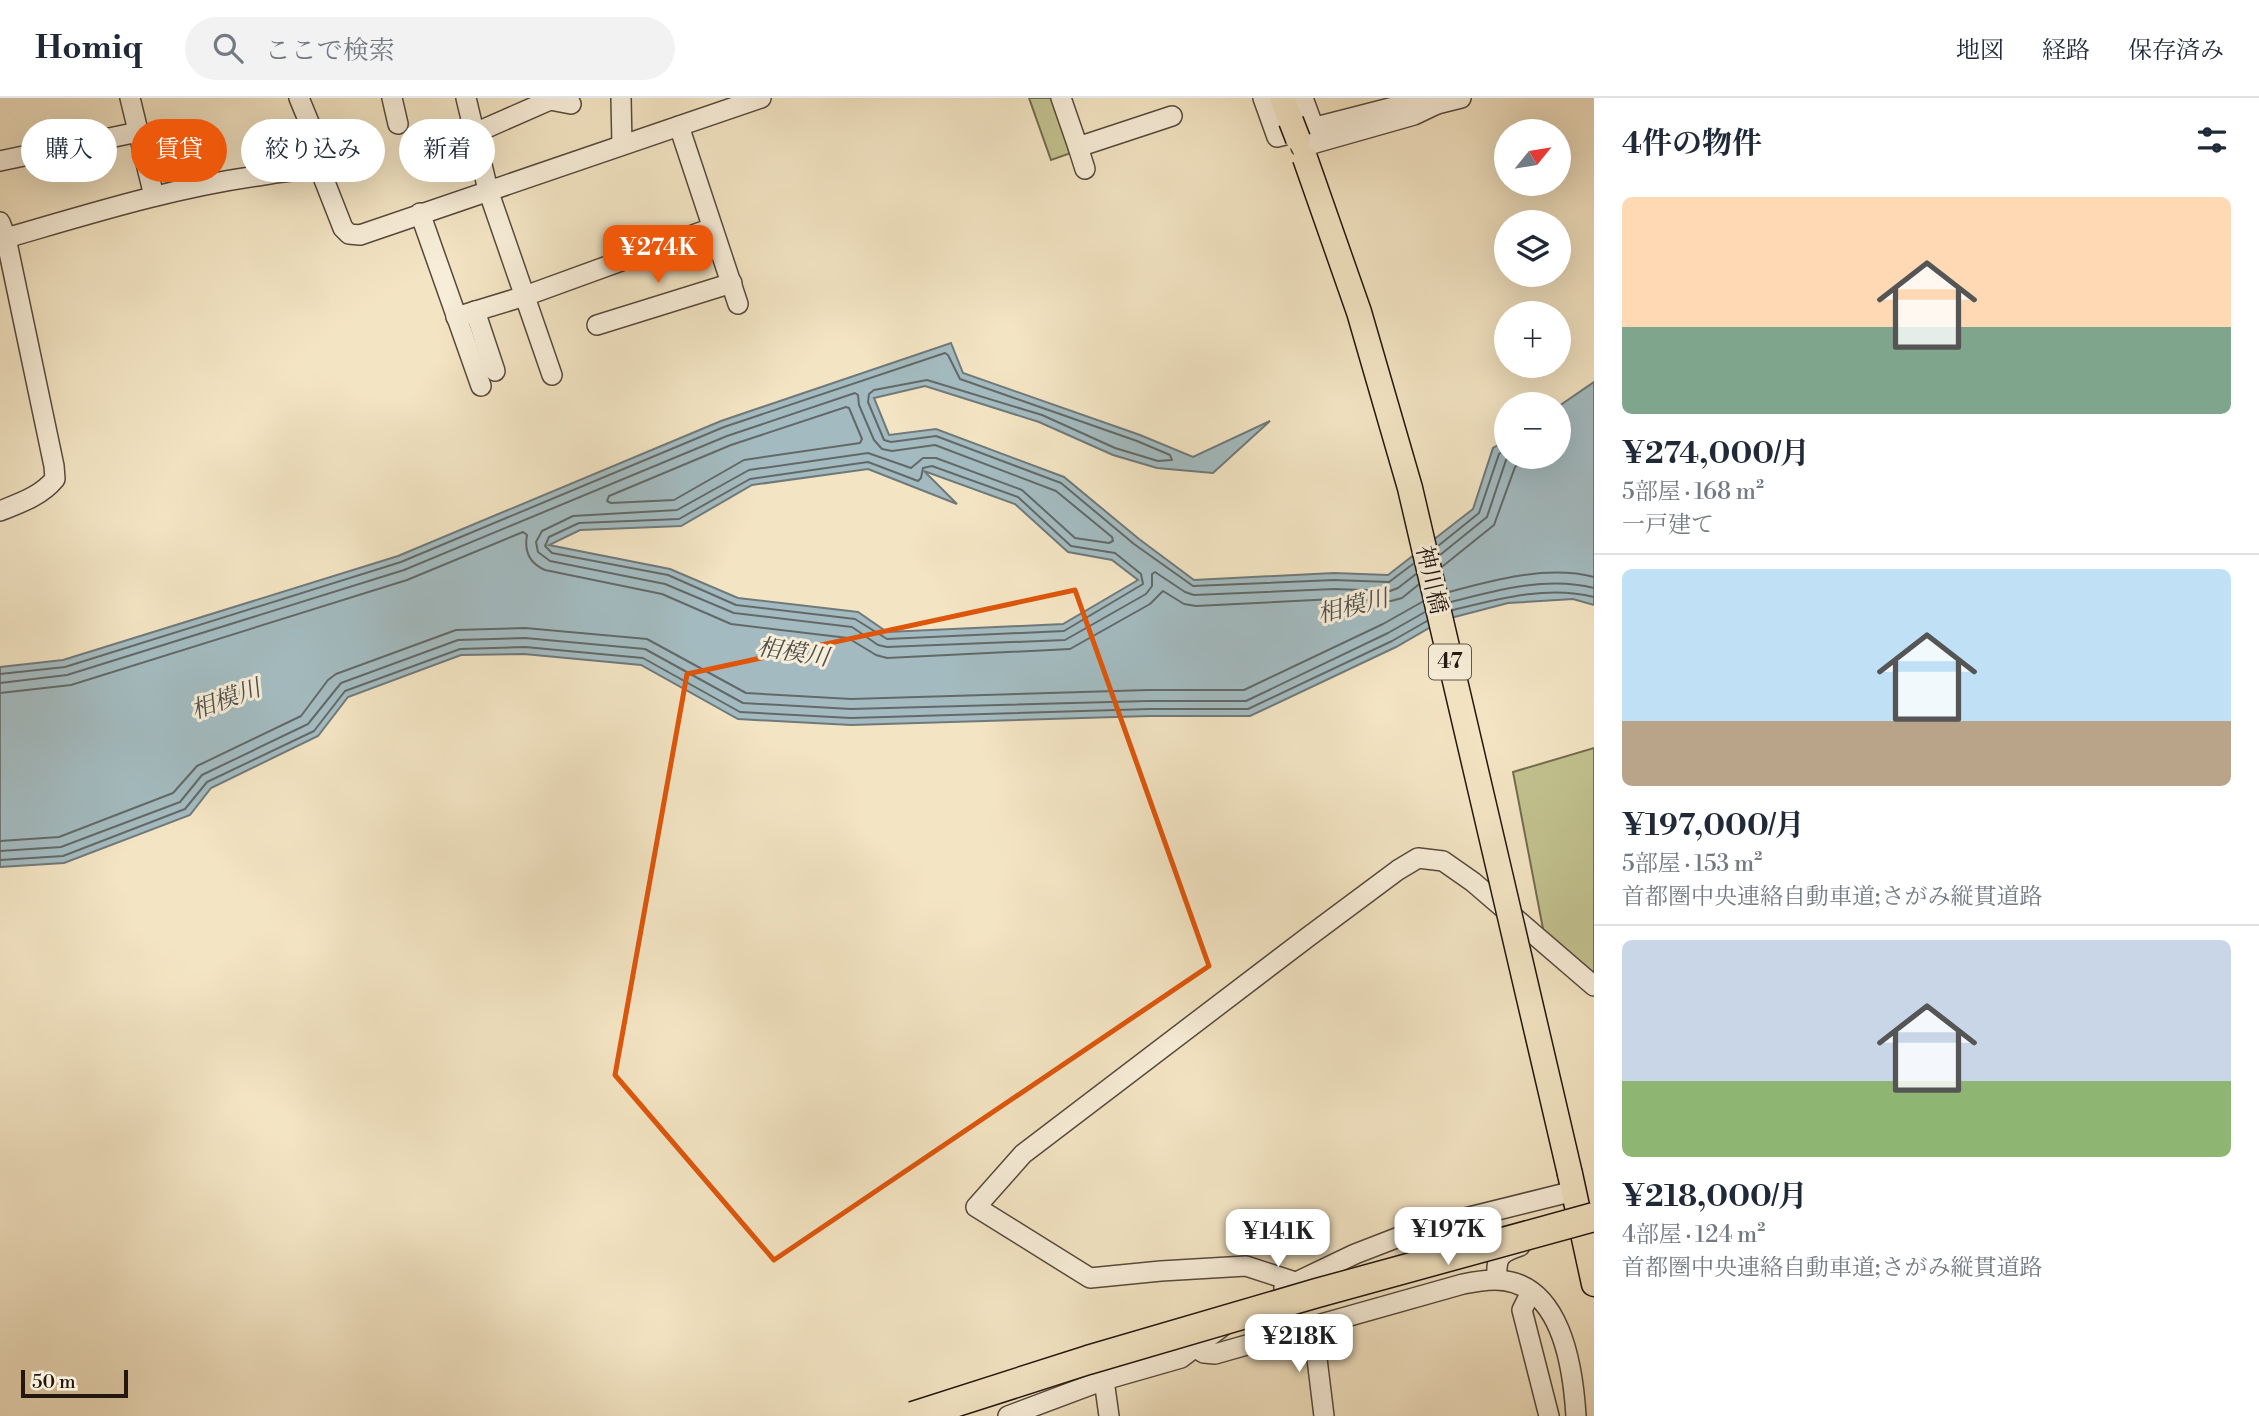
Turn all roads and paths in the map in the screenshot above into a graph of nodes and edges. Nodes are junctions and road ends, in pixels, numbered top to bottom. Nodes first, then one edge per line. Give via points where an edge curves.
1 (130, 98) edge
2 (299, 98) edge
3 (392, 98) edge
4 (466, 98) edge
5 (621, 98) edge
6 (761, 98) edge
7 (1061, 98) edge
8 (1263, 98) edge
9 (1303, 98) edge
10 (1461, 98) edge
11 (550, 99) edge
12 (1436, 101) edge
13 (571, 104) dead end
14 (1172, 116) dead end
15 (135, 119) edge
16 (308, 119) edge
17 (471, 119) edge
18 (398, 124) dead end
19 (495, 124) edge
20 (679, 126) junction
21 (1298, 132) edge
22 (131, 133) edge
23 (622, 145) junction
24 (1078, 147) junction
25 (0, 161) edge
26 (1085, 169) dead end
27 (241, 179) edge
28 (150, 182) edge
29 (325, 182) edge
30 (486, 182) edge
31 (488, 190) junction
32 (154, 196) junction
33 (420, 213) junction
34 (712, 228) junction
35 (3, 230) edge
36 (732, 283) junction
37 (525, 296) junction
38 (738, 304) dead end
39 (475, 311) junction
40 (456, 317) junction
41 (597, 324) dead end
42 (495, 371) dead end
43 (552, 375) dead end
44 (481, 386) dead end
45 (0, 512) edge
46 (1594, 986) edge
47 (1572, 1182) junction
48 (1594, 1217) edge
49 (1563, 1232) dead end
50 (1594, 1233) edge
51 (1497, 1279) junction
52 (1295, 1282) junction
53 (1594, 1283) edge
54 (1531, 1292) junction
55 (1313, 1326) junction
56 (1194, 1347) junction
57 (1104, 1380) junction
58 (913, 1416) edge
59 (975, 1416) edge
60 (1008, 1416) edge
61 (1109, 1416) edge
62 (1324, 1416) edge
63 (1549, 1416) edge
64 (1576, 1416) edge

1 - 15 street
2 - 16 street
3 - 18 street
4 - 17 street
5 - 23 street
6 - 20 street
7 - 24 street
8 - 21 street via 1277,137
9 - 21 street
10 - 12 street
11 - 13 street
11 - 19 street
12 - 21 street via 1414,115
14 - 24 street
20 - 23 street
20 - 34 street
21 - 47 main road, 神川橋 / 47, bridge via 1351,285 1404,465
22 - 25 street
23 - 31 street
24 - 26 street
27 - 32 street
28 - 32 street
29 - 33 street via 349,234 360,235
30 - 31 street
31 - 33 street
31 - 37 street
32 - 35 street
33 - 40 street
34 - 36 street
34 - 37 street
35 - 45 street via 55,479 35,496
36 - 38 street
36 - 41 street
37 - 39 street
37 - 43 street
39 - 40 street
39 - 42 street
40 - 44 street
46 - 52 street via 1474,882 1443,861 1418,858 1023,1154 976,1207 1090,1278 1246,1266
47 - 52 street via 1417,1230
47 - 53 main road, 47
48 - 58 highway, bridge via 1139,1345
49 - 51 street via 1502,1254 1496,1262
50 - 59 highway via 1319,1308
51 - 54 street
51 - 55 street via 1463,1284
52 - 56 street via 1249,1307
54 - 63 street via 1522,1310
54 - 64 street via 1559,1326 1568,1354
55 - 56 street via 1216,1354
55 - 62 street
56 - 57 street via 1181,1358
57 - 60 street
57 - 61 street

